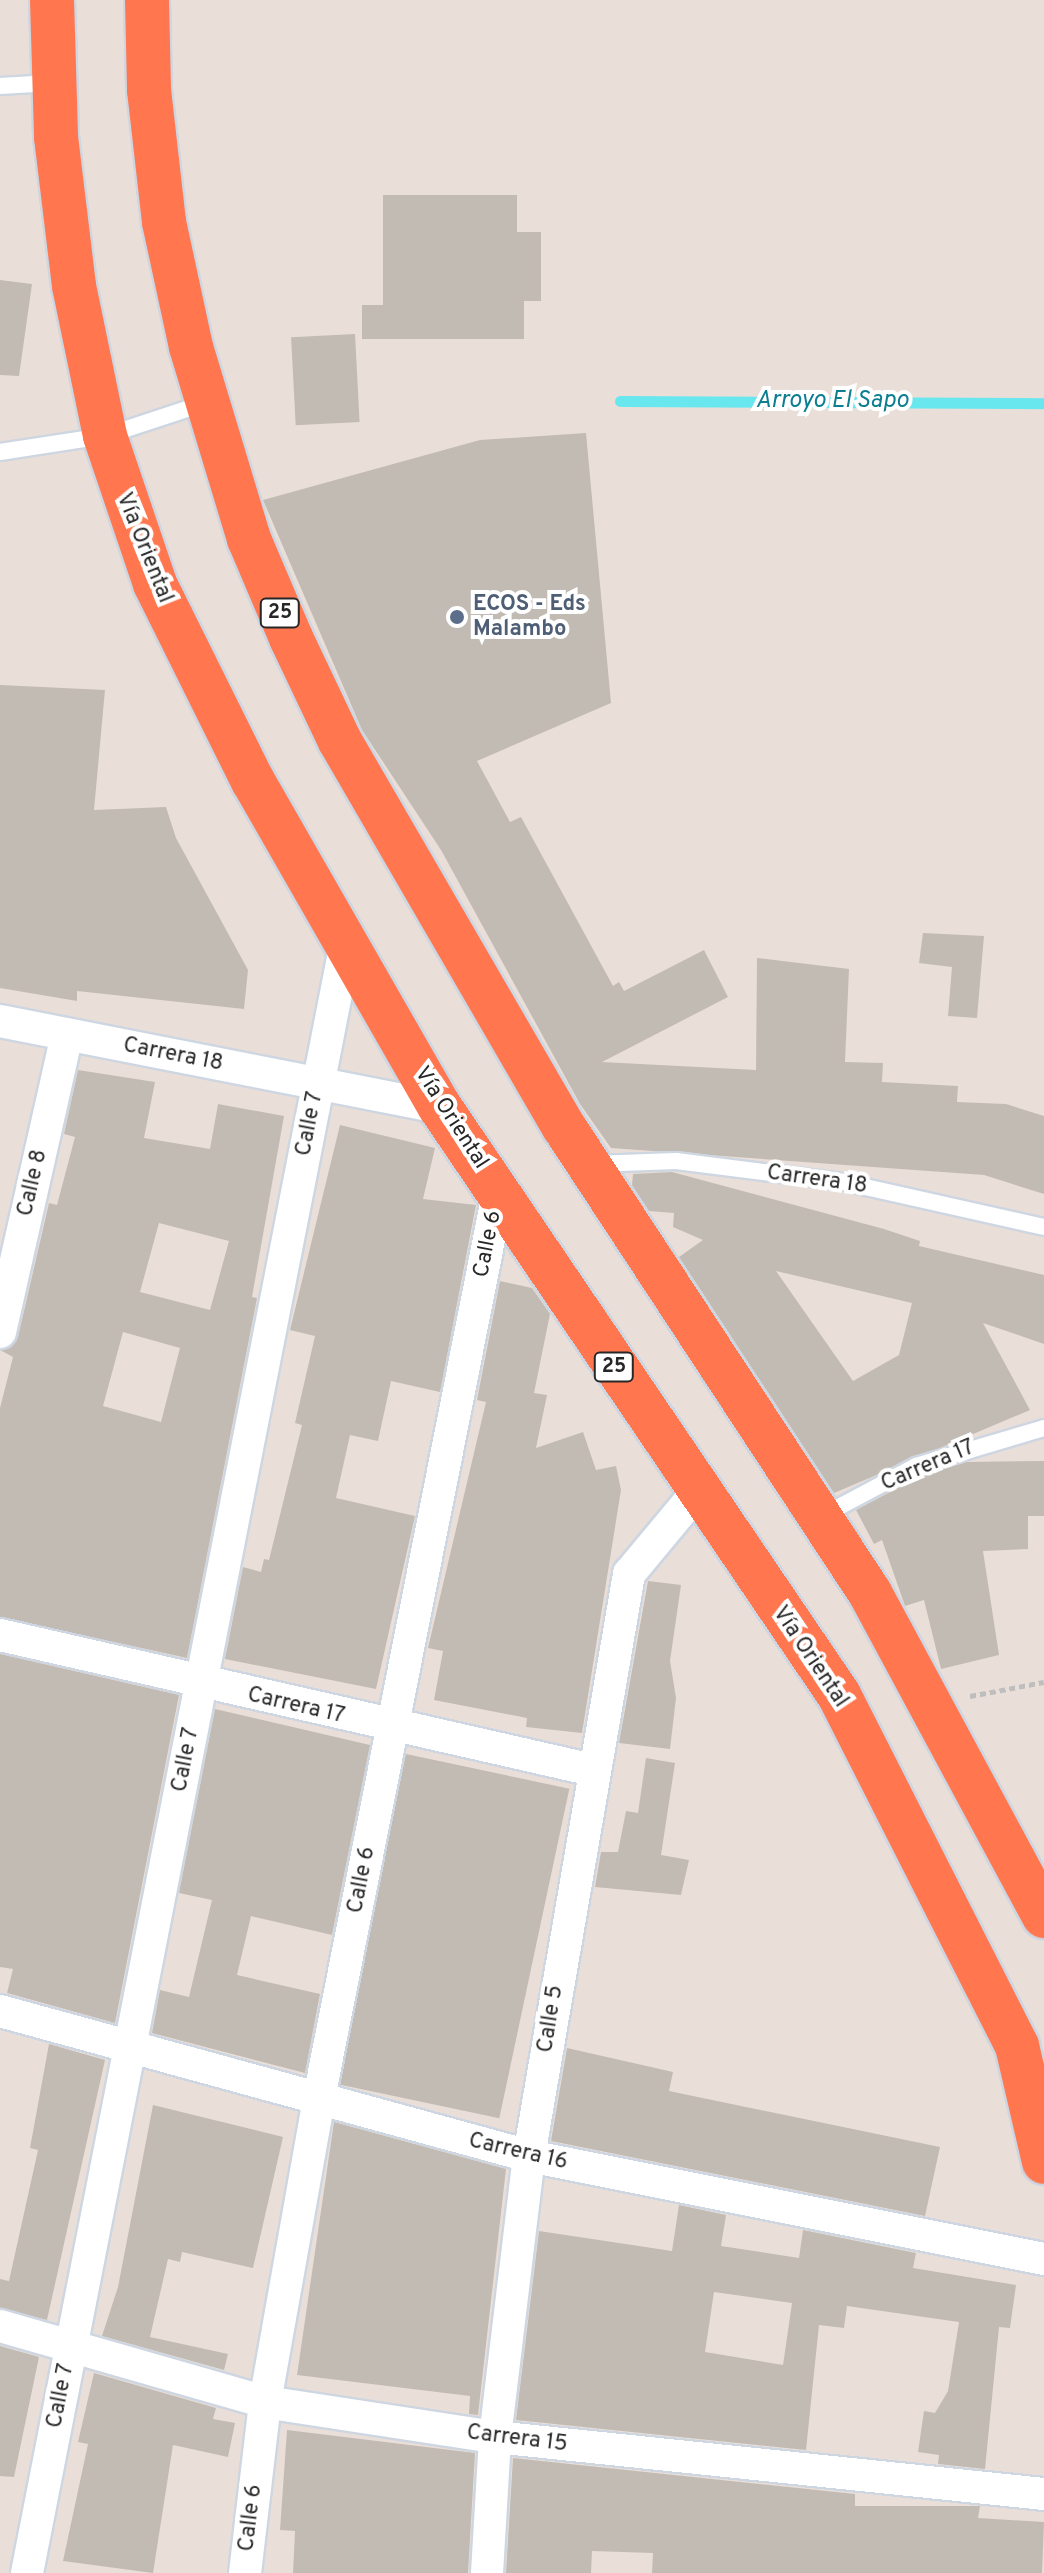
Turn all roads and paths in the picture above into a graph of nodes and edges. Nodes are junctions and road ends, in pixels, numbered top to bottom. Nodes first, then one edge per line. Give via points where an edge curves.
1 (52, 0) edge
2 (147, 0) edge
3 (52, 83) junction
4 (0, 86) edge
5 (207, 403) junction
6 (105, 436) junction
7 (0, 452) edge
8 (345, 947) junction
9 (0, 1021) edge
10 (67, 1034) junction
11 (318, 1084) junction
12 (440, 1107) junction
13 (587, 1164) junction
14 (499, 1189) junction
15 (1044, 1227) edge
16 (0, 1332) edge
17 (1044, 1428) edge
18 (697, 1492) junction
19 (817, 1518) junction
20 (0, 1635) edge
21 (1044, 1682) edge
22 (201, 1683) junction
23 (928, 1704) junction
24 (392, 1728) junction
25 (593, 1770) junction
26 (1044, 1916) edge
27 (0, 2011) edge
28 (130, 2048) junction
29 (318, 2103) junction
30 (529, 2156) junction
31 (1044, 2162) edge
32 (1044, 2259) edge
33 (0, 2326) edge
34 (71, 2347) junction
35 (265, 2402) junction
36 (495, 2437) junction
37 (1044, 2494) edge
38 (27, 2573) edge
39 (245, 2573) edge
40 (487, 2573) edge

1 - 3 highway, Vía Oriental / 25
2 - 5 highway, 25 via 149,90 164,222
3 - 4 lane
3 - 6 highway, Vía Oriental / 25 via 74,286
5 - 6 lane
5 - 13 highway, 25 via 249,539 340,741
6 - 7 lane
6 - 8 highway, Vía Oriental / 25 via 155,584 253,781
8 - 11 street, Calle 7
8 - 12 highway, Vía Oriental / 25
9 - 10 street, Carrera 18
10 - 11 street, Carrera 18
10 - 16 street, Calle 8
11 - 12 street, Carrera 18
11 - 22 street, Calle 7
12 - 14 highway, Vía Oriental / 25
13 - 15 lane, Carrera 18 via 676,1161 843,1182
13 - 19 highway, 25
14 - 18 highway, Vía Oriental / 25
14 - 24 street, Calle 6
17 - 19 lane, Carrera 17 via 916,1466
18 - 25 street, Calle 5 via 629,1574
18 - 31 highway, Vía Oriental / 25 via 839,1695 1017,2046
19 - 23 highway, 25 via 870,1593
20 - 22 street, Carrera 17
21 - 23 path
22 - 24 street, Carrera 17
22 - 28 street, Calle 7
23 - 26 highway, 25
24 - 25 street, Carrera 17
24 - 29 street, Calle 6
25 - 30 street, Calle 5
27 - 28 street, Carrera 16
28 - 29 street, Carrera 16
28 - 34 street, Calle 7
29 - 30 street, Carrera 16
29 - 35 street, Calle 6
30 - 32 street, Carrera 16
30 - 36 street, Calle 5
33 - 34 street, Carrera 15
34 - 35 street, Carrera 15
34 - 38 street, Calle 7
35 - 36 street, Carrera 15
35 - 39 street, Calle 6
36 - 37 street, Carrera 15
36 - 40 street, Calle 5

